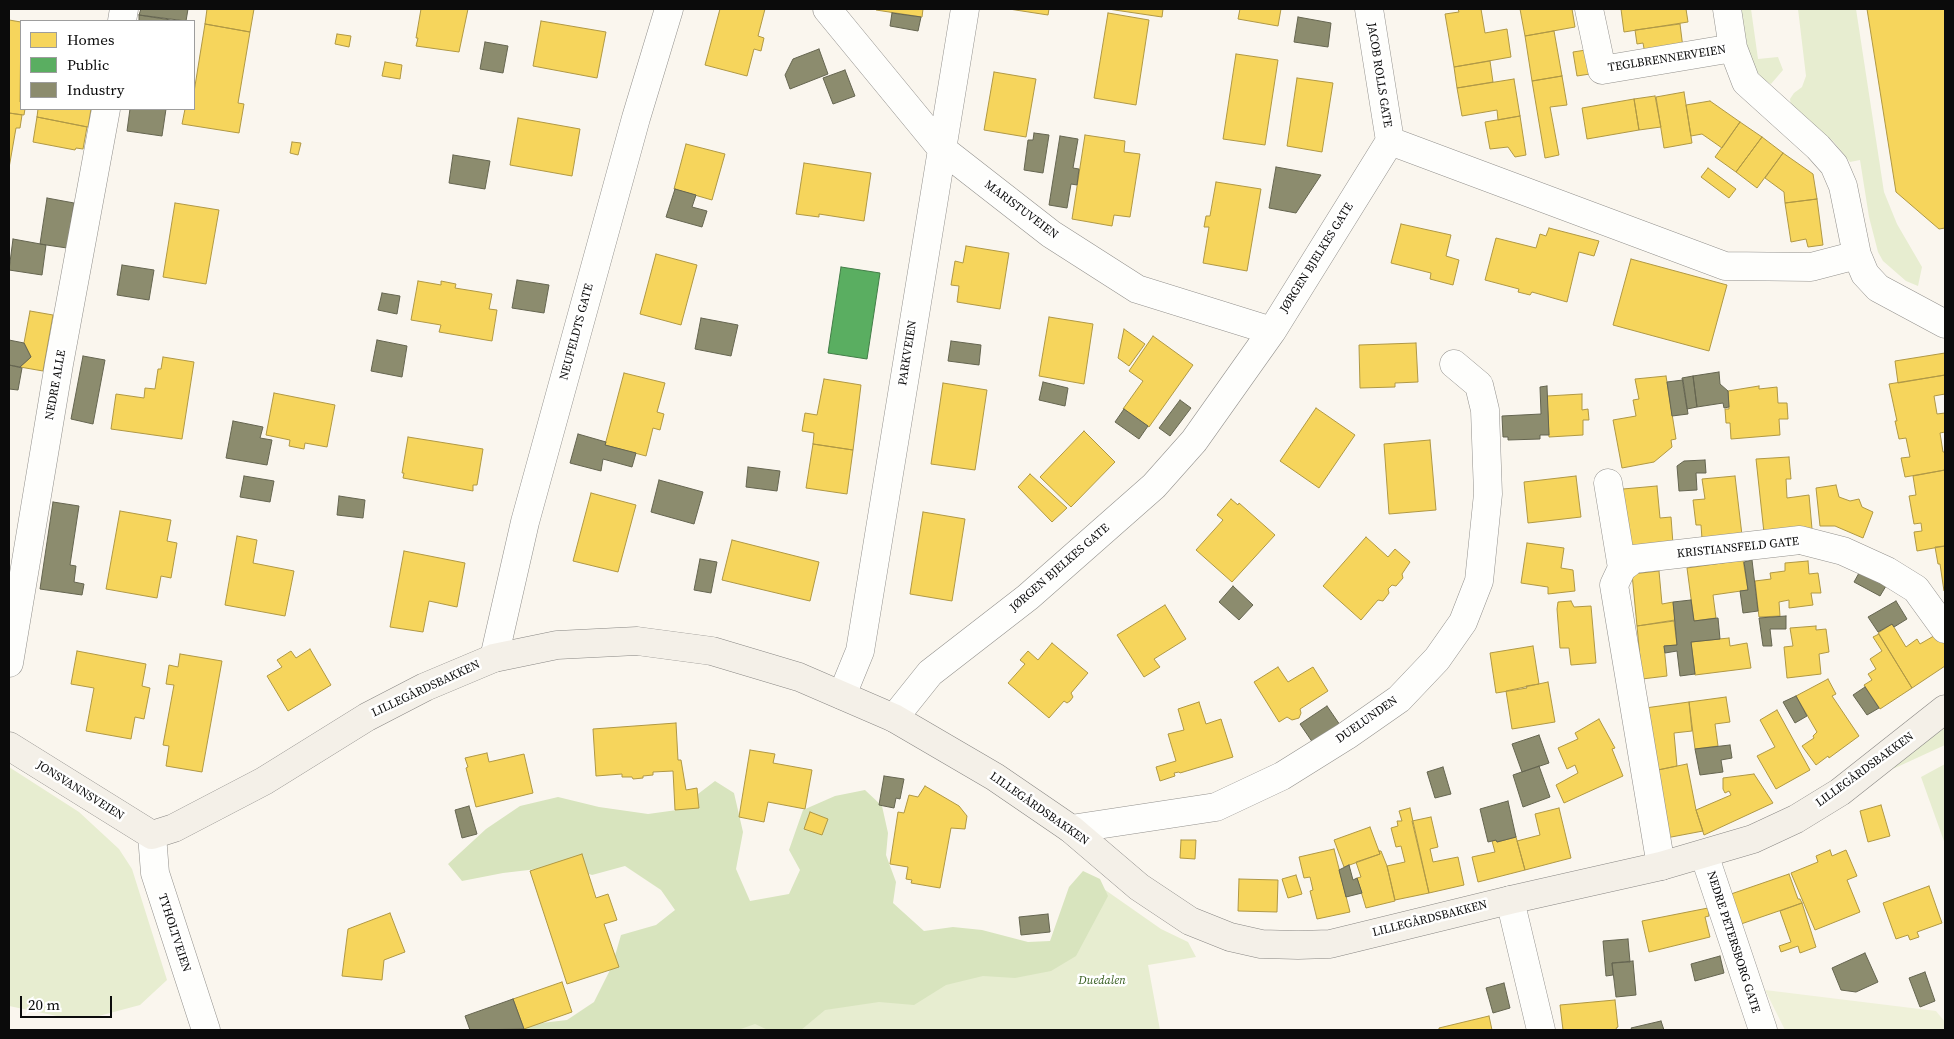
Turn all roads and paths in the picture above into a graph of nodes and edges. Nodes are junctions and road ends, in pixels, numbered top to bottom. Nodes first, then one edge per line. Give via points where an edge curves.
1 (669, 9) edge
2 (827, 9) edge
3 (965, 9) edge
4 (1369, 9) edge
5 (1589, 9) edge
6 (1727, 9) edge
7 (1733, 48) junction
8 (106, 110) edge
9 (1390, 141) junction
10 (942, 149) junction
11 (1858, 255) junction
12 (1945, 324) edge
13 (1272, 332) junction
14 (1454, 364) dead end
15 (1608, 483) dead end
16 (1622, 568) junction
17 (1945, 629) edge
18 (494, 658) junction
19 (9, 663) edge
20 (842, 695) junction
21 (1945, 709) edge
22 (894, 718) junction
23 (9, 746) edge
24 (1071, 829) junction
25 (152, 835) junction
26 (1704, 854) junction
27 (1661, 866) junction
28 (1510, 900) junction
29 (206, 1030) edge
30 (1541, 1030) edge
31 (1763, 1030) edge

1 - 18 street, NEUFELDTS GATE via 525,522
2 - 10 street, MARISTUVEIEN
3 - 10 street, PARKVEIEN
4 - 9 street, JACOB ROLLS GATE
5 - 7 street, TEGLBRENNERVEIEN via 1602,70
6 - 7 street, TEGLBRENNERVEIEN
7 - 11 street, TEGLBRENNERVEIEN via 1746,82 1818,146 1834,165 1843,186
8 - 19 street, NEDRE ALLE
9 - 11 street via 1725,266 1811,267
9 - 13 street, JØRGEN BJELKES GATE
10 - 13 street, MARISTUVEIEN via 1051,234 1137,289
10 - 20 street, PARKVEIEN via 860,651
11 - 12 street, TEGLBRENNERVEIEN via 1865,274 1878,288
13 - 22 street, JØRGEN BJELKES GATE via 1194,441 1154,486 1028,598 930,673
14 - 24 street, DUELUNDEN via 1479,385 1485,410 1488,494 1479,581 1463,622 1437,658 1399,699 1346,736 1282,776 1216,807
15 - 16 street
16 - 17 street, KRISTIANSFELD GATE via 1634,560 1800,540 1843,551 1894,575 1916,589
16 - 27 street via 1614,585
18 - 20 street, LILLEGÅRDSBAKKEN via 557,645 637,641 712,651 799,677
18 - 25 street, LILLEGÅRDSBAKKEN via 425,687 355,723 264,781 174,828
20 - 22 street, LILLEGÅRDSBAKKEN
21 - 26 street, LILLEGÅRDSBAKKEN via 1840,792 1796,819 1753,839
22 - 24 street, LILLEGÅRDSBAKKEN via 995,777
23 - 25 street, JONSVANNSVEIEN
24 - 28 street, LILLEGÅRDSBAKKEN via 1139,887 1190,921 1261,944 1330,944
25 - 29 street, TYHOLTVEIEN via 155,874
26 - 27 street, LILLEGÅRDSBAKKEN
26 - 31 street, NEDRE PETERSBORG GATE
27 - 28 street, LILLEGÅRDSBAKKEN
28 - 30 street

